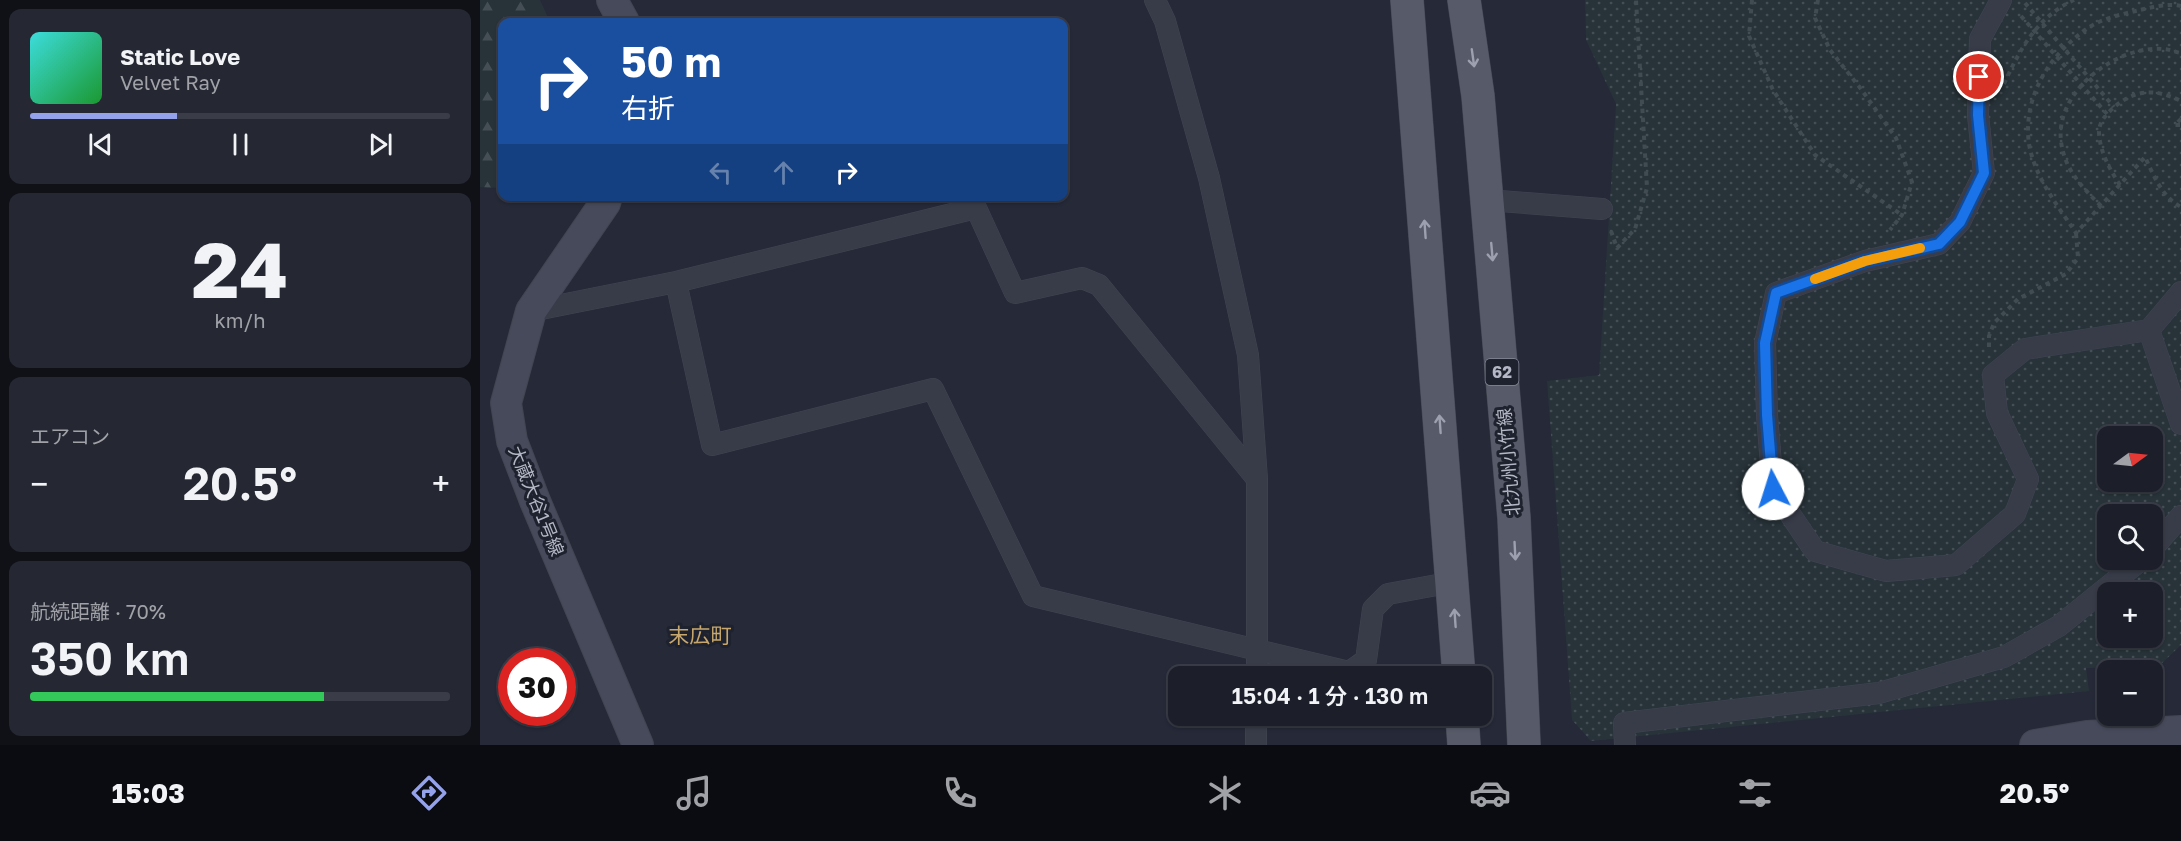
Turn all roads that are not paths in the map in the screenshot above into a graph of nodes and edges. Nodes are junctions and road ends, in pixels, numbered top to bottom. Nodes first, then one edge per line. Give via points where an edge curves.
1 (612, 0) edge
2 (1155, 0) edge
3 (1407, 0) edge
4 (1464, 0) edge
5 (2008, 4) edge
6 (622, 18) edge
7 (1487, 200) junction
8 (606, 201) edge
9 (1602, 209) road end
10 (676, 282) junction
11 (2181, 292) edge
12 (531, 311) junction
13 (2149, 330) junction
14 (2181, 424) edge
15 (1257, 479) junction
16 (2181, 516) edge
17 (2163, 536) edge
18 (2129, 570) edge
19 (1453, 582) junction
20 (1258, 651) junction
21 (1257, 666) edge
22 (1458, 666) edge
23 (1256, 726) edge
24 (1463, 726) edge
25 (2181, 731) edge
26 (2087, 741) edge
27 (638, 745) edge
28 (1256, 745) edge
29 (1464, 745) edge
30 (1524, 745) edge
31 (1625, 745) edge
32 (2035, 745) edge

1 - 6 street
2 - 15 street via 1165,21 1209,178 1248,355
19 -> 3 main road
4 -> 7 main road, 北九州小竹線 / 62
5 - 13 street via 1980,39 1978,115 1984,173 1960,222 1939,244 1865,261 1776,293 1765,343 1773,489 1815,551 1886,571 1956,565 2015,514 2028,479 1997,413 1993,375 2025,349
7 - 9 street
7 -> 30 main road, 北九州小竹線 / 62 via 1514,518
8 - 12 street, 大蔵大谷1号線
10 - 12 street
10 - 15 street via 976,208 1015,293 1082,278 1099,285
10 - 20 street via 712,445 933,389 1033,596
11 - 13 street
12 - 27 street, 大蔵大谷1号線 via 506,403 512,441
13 - 14 street
15 - 20 street
16 - 17 street
18 - 31 street via 2059,626 2004,657 1879,693 1624,723
19 - 20 street via 1388,594 1373,609 1366,660 1348,672
22 -> 19 main road
20 - 21 street
23 - 28 street
24 - 29 main road
25 - 26 street
26 - 32 street

